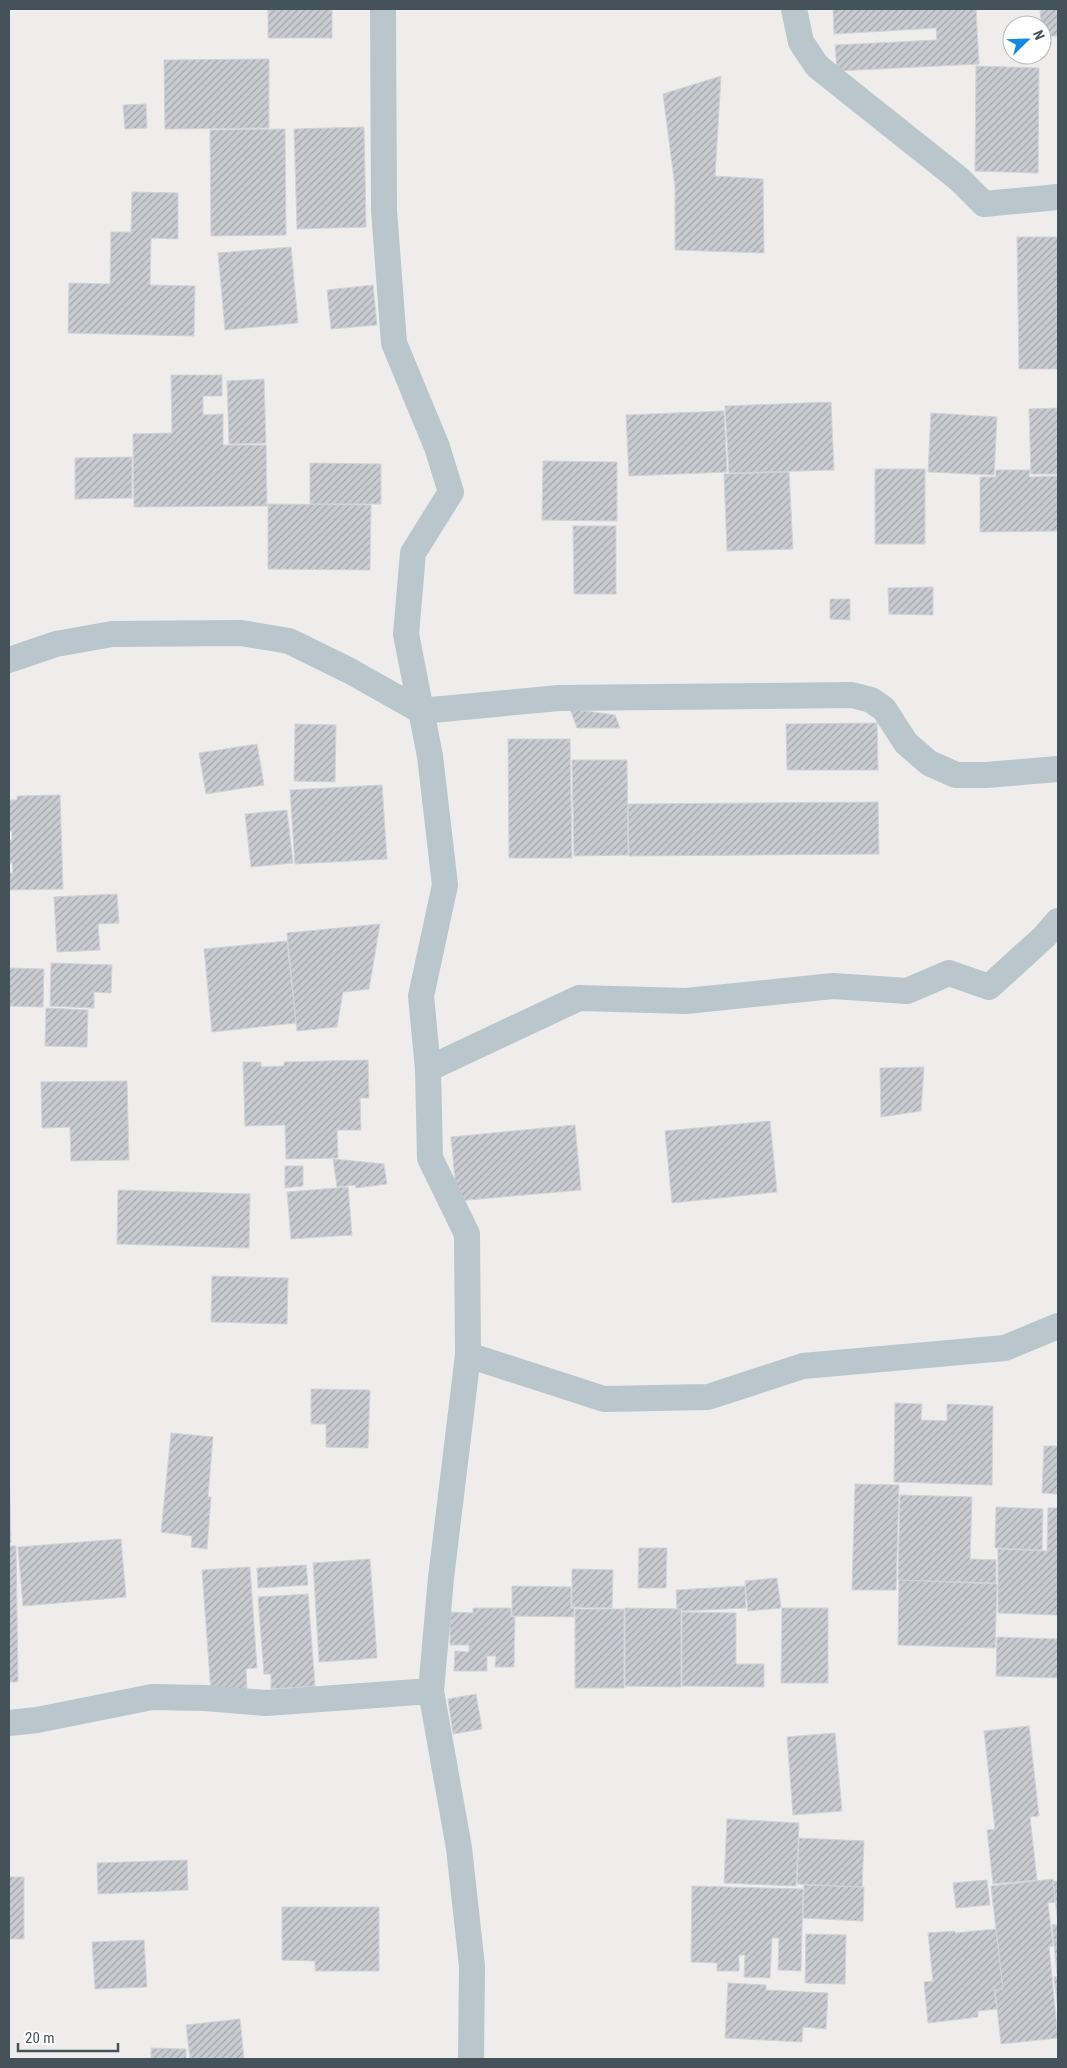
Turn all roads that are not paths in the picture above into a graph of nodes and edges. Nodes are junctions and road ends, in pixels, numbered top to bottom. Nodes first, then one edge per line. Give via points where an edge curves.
1 (383, 9) edge
2 (794, 9) edge
3 (1058, 197) edge
4 (9, 660) edge
5 (421, 711) junction
6 (1058, 769) edge
7 (1058, 921) edge
8 (428, 1069) junction
9 (1058, 1326) edge
10 (468, 1355) junction
11 (430, 1691) junction
12 (9, 1723) edge
13 (471, 2059) edge

1 - 5 street via 384,210 394,343 437,447 451,492 413,553 406,634
2 - 3 street via 801,42 817,66 959,179 984,204
4 - 5 street via 56,644 112,634 241,634 289,641
5 - 6 street via 559,698 852,695 871,700 884,709 906,743 929,763 956,775
5 - 8 street via 430,756 445,886 421,996
7 - 8 street via 989,987 949,973 907,991 833,986 686,1001 579,998
8 - 10 street via 430,1158 467,1234
9 - 10 street via 1005,1348 803,1366 708,1397 604,1399
10 - 11 street
11 - 12 street via 266,1703 152,1697
11 - 13 street via 460,1858 472,1966

